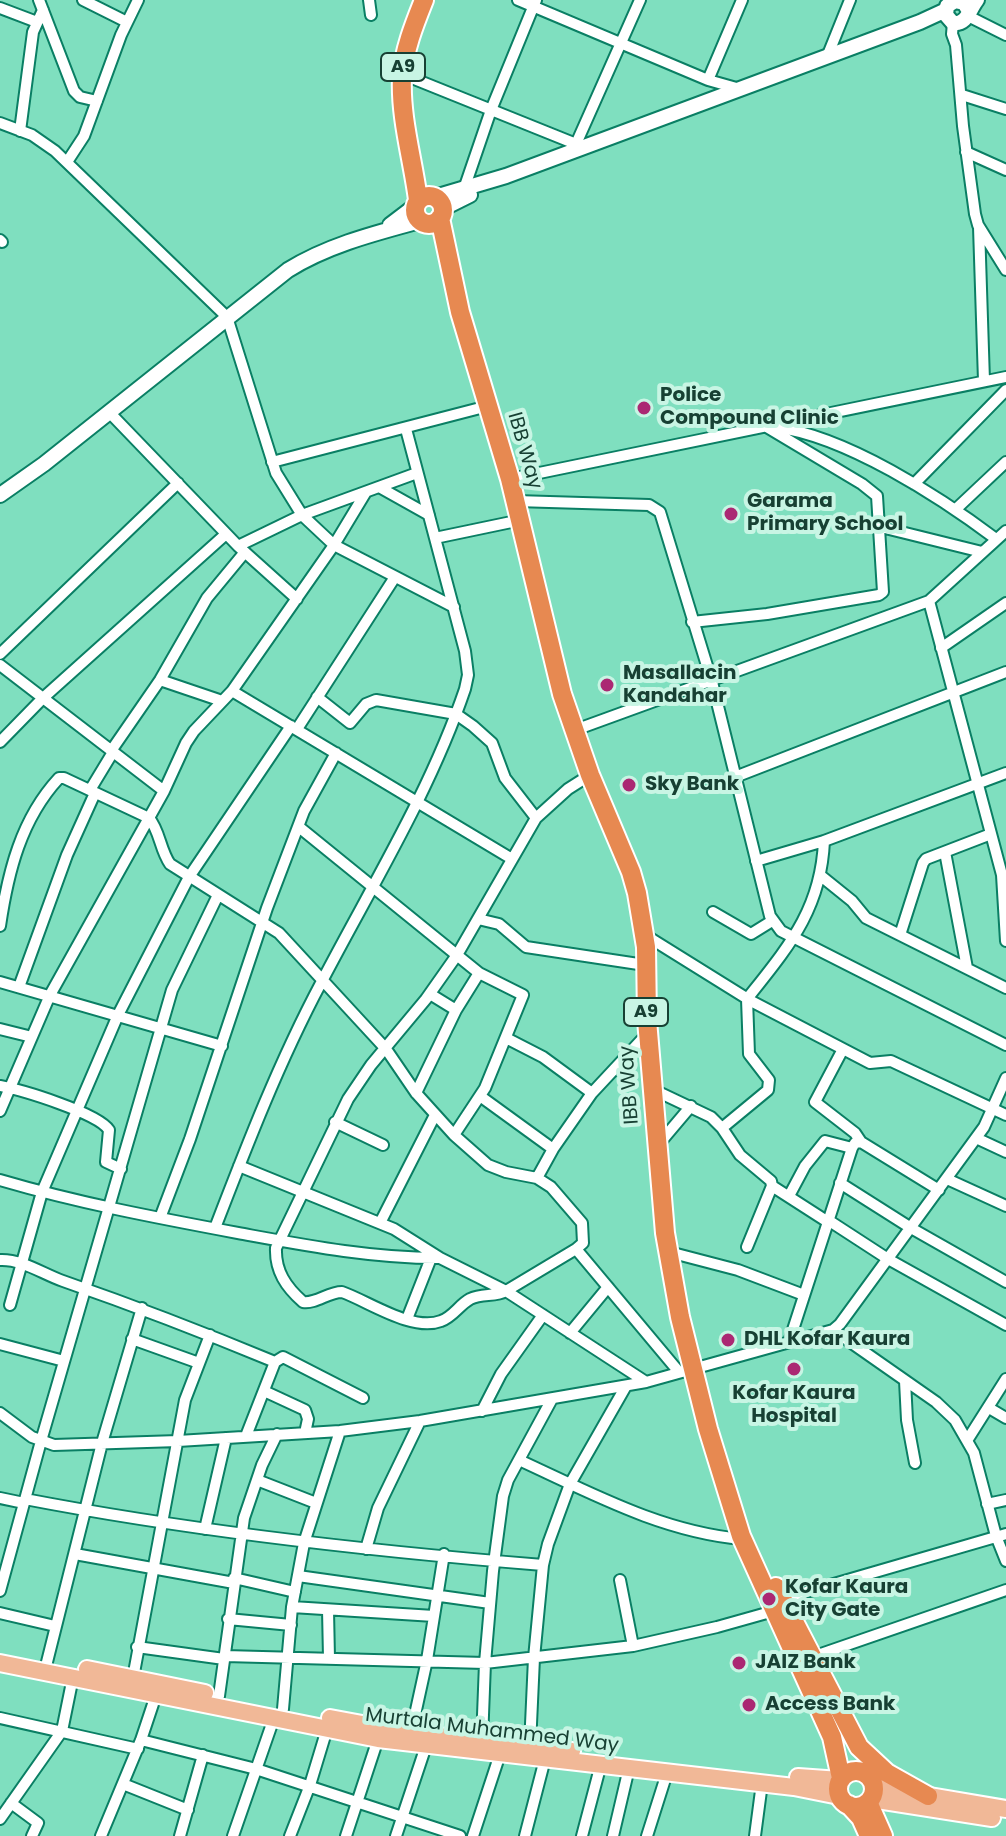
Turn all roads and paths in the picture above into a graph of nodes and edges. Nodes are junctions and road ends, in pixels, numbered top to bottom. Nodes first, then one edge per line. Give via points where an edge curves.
1 (83, 0) edge
2 (138, 0) edge
3 (369, 0) edge
4 (424, 0) edge
5 (518, 0) edge
6 (640, 0) edge
7 (742, 0) edge
8 (850, 0) edge
9 (535, 3) edge
10 (41, 5) edge
11 (0, 8) edge
12 (955, 8) edge
13 (371, 15) dead end
14 (37, 22) junction
15 (127, 22) junction
16 (1006, 35) edge
17 (622, 42) junction
18 (827, 57) junction
19 (402, 74) junction
20 (708, 80) junction
21 (740, 89) junction
22 (962, 95) junction
23 (97, 101) junction
24 (1006, 109) edge
25 (491, 110) junction
26 (0, 123) edge
27 (20, 131) junction
28 (580, 145) junction
29 (966, 152) junction
30 (67, 162) junction
31 (1006, 170) edge
32 (506, 176) junction
33 (464, 189) junction
34 (428, 209) junction
35 (978, 225) junction
36 (1006, 270) edge
37 (227, 317) junction
38 (1006, 377) edge
39 (984, 381) junction
40 (1006, 390) edge
41 (488, 406) junction
42 (109, 412) junction
43 (765, 426) junction
44 (406, 429) junction
45 (272, 462) junction
46 (1006, 462) edge
47 (417, 473) junction
48 (510, 479) junction
49 (178, 483) junction
50 (914, 484) junction
51 (379, 487) junction
52 (366, 492) junction
53 (0, 495) edge
54 (516, 501) junction
55 (956, 509) junction
56 (302, 515) junction
57 (429, 515) junction
58 (521, 520) junction
59 (881, 527) junction
60 (1006, 531) edge
61 (226, 534) junction
62 (435, 538) junction
63 (996, 539) junction
64 (334, 545) junction
65 (241, 549) junction
66 (982, 552) junction
67 (395, 577) junction
68 (297, 599) junction
69 (929, 601) junction
70 (1006, 603) edge
71 (454, 607) junction
72 (692, 622) junction
73 (941, 648) junction
74 (0, 654) edge
75 (0, 665) edge
76 (1006, 672) edge
77 (160, 680) junction
78 (712, 682) junction
79 (232, 691) junction
80 (953, 692) junction
81 (317, 697) junction
82 (43, 698) junction
83 (222, 701) junction
84 (456, 714) junction
85 (294, 728) junction
86 (575, 730) junction
87 (0, 742) edge
88 (112, 751) junction
89 (336, 753) junction
90 (1006, 773) edge
91 (590, 775) junction
92 (735, 777) junction
93 (978, 784) junction
94 (164, 791) junction
95 (92, 792) junction
96 (417, 801) junction
97 (149, 818) junction
98 (536, 818) junction
99 (299, 827) junction
100 (991, 834) junction
101 (824, 841) junction
102 (945, 852) junction
103 (512, 859) junction
104 (756, 861) junction
105 (1004, 874) edge
106 (821, 876) junction
107 (189, 877) junction
108 (373, 888) junction
109 (218, 895) junction
110 (713, 912) dead end
111 (478, 919) junction
112 (263, 921) junction
113 (772, 921) junction
114 (0, 926) edge
115 (645, 935) junction
116 (900, 935) junction
117 (795, 938) junction
118 (1006, 941) edge
119 (457, 955) junction
120 (645, 965) junction
121 (967, 968) junction
122 (479, 973) junction
123 (322, 981) junction
124 (0, 982) edge
125 (19, 987) junction
126 (1006, 988) edge
127 (430, 994) junction
128 (50, 995) junction
129 (747, 999) junction
130 (456, 1010) junction
131 (118, 1015) junction
132 (161, 1028) junction
133 (0, 1029) edge
134 (648, 1033) junction
135 (32, 1037) junction
136 (506, 1038) junction
137 (1006, 1045) edge
138 (222, 1046) junction
139 (386, 1049) junction
140 (843, 1049) junction
141 (1006, 1078) edge
142 (5, 1087) edge
143 (652, 1089) junction
144 (416, 1093) junction
145 (592, 1093) junction
146 (480, 1096) junction
147 (691, 1106) junction
148 (993, 1109) junction
149 (74, 1110) junction
150 (0, 1111) edge
151 (435, 1115) junction
152 (1006, 1115) edge
153 (335, 1122) junction
154 (722, 1128) junction
155 (454, 1135) junction
156 (976, 1138) junction
157 (383, 1145) dead end
158 (856, 1145) junction
159 (656, 1146) junction
160 (553, 1149) junction
161 (1006, 1152) edge
162 (239, 1166) junction
163 (121, 1169) junction
164 (537, 1178) junction
165 (947, 1179) junction
166 (0, 1180) edge
167 (840, 1183) junction
168 (772, 1186) junction
169 (939, 1190) junction
170 (42, 1192) junction
171 (301, 1193) junction
172 (789, 1196) junction
173 (1006, 1206) edge
174 (110, 1207) junction
175 (160, 1218) junction
176 (828, 1221) junction
177 (380, 1223) junction
178 (215, 1228) junction
179 (911, 1228) junction
180 (278, 1240) junction
181 (747, 1247) dead end
182 (576, 1249) junction
183 (669, 1252) junction
184 (436, 1258) junction
185 (888, 1259) junction
186 (0, 1260) edge
187 (21, 1263) junction
188 (1006, 1282) edge
189 (608, 1287) junction
190 (87, 1289) junction
191 (506, 1291) junction
192 (804, 1295) junction
193 (10, 1305) dead end
194 (142, 1308) junction
195 (543, 1315) junction
196 (407, 1319) junction
197 (1006, 1325) edge
198 (833, 1330) junction
199 (570, 1333) junction
200 (210, 1335) junction
201 (132, 1339) junction
202 (789, 1342) junction
203 (0, 1344) edge
204 (64, 1361) junction
205 (275, 1362) junction
206 (199, 1363) junction
207 (686, 1370) junction
208 (1006, 1379) edge
209 (905, 1381) junction
210 (646, 1382) junction
211 (626, 1386) junction
212 (264, 1391) junction
213 (363, 1398) dead end
214 (552, 1399) junction
215 (989, 1408) junction
216 (482, 1411) junction
217 (0, 1415) edge
218 (1006, 1418) edge
219 (420, 1421) junction
220 (340, 1431) junction
221 (305, 1433) junction
222 (277, 1434) junction
223 (246, 1436) junction
224 (226, 1438) junction
225 (968, 1439) junction
226 (41, 1441) junction
227 (178, 1441) junction
228 (102, 1443) junction
229 (519, 1460) junction
230 (915, 1463) dead end
231 (257, 1480) junction
232 (570, 1484) junction
233 (0, 1498) edge
234 (1006, 1500) edge
235 (24, 1501) junction
236 (316, 1503) junction
237 (987, 1504) junction
238 (87, 1511) junction
239 (162, 1523) junction
240 (205, 1529) junction
241 (241, 1534) junction
242 (1001, 1535) edge
243 (304, 1543) junction
244 (746, 1548) junction
245 (366, 1549) junction
246 (75, 1554) junction
247 (444, 1554) junction
248 (494, 1561) junction
249 (1006, 1561) edge
250 (543, 1565) junction
251 (153, 1567) junction
252 (298, 1576) junction
253 (620, 1580) dead end
254 (234, 1581) junction
255 (1, 1584) edge
256 (1006, 1590) edge
257 (295, 1592) junction
258 (438, 1594) junction
259 (490, 1603) junction
260 (778, 1605) junction
261 (292, 1607) junction
262 (328, 1610) junction
263 (0, 1613) edge
264 (434, 1616) junction
265 (228, 1619) junction
266 (291, 1625) junction
267 (55, 1626) junction
268 (633, 1646) junction
269 (137, 1647) junction
270 (0, 1653) edge
271 (225, 1657) junction
272 (288, 1657) junction
273 (812, 1657) junction
274 (329, 1658) junction
275 (534, 1658) junction
276 (427, 1660) junction
277 (47, 1662) junction
278 (0, 1663) edge
279 (485, 1663) junction
280 (73, 1677) junction
281 (133, 1678) junction
282 (158, 1689) junction
283 (219, 1696) junction
284 (278, 1714) junction
285 (0, 1718) edge
286 (327, 1729) junction
287 (62, 1731) junction
288 (411, 1733) junction
289 (378, 1739) junction
290 (482, 1741) junction
291 (140, 1744) junction
292 (426, 1746) junction
293 (530, 1746) junction
294 (501, 1749) junction
295 (203, 1755) junction
296 (545, 1759) junction
297 (601, 1764) junction
298 (629, 1768) junction
299 (256, 1769) junction
300 (667, 1773) junction
301 (762, 1783) junction
302 (123, 1784) junction
303 (310, 1785) junction
304 (850, 1785) junction
305 (928, 1796) junction
306 (870, 1801) junction
307 (359, 1802) junction
308 (11, 1803) junction
309 (1006, 1809) edge
310 (188, 1810) junction
311 (403, 1818) junction
312 (0, 1819) edge
313 (1006, 1820) edge
314 (32, 1836) edge
315 (101, 1836) edge
316 (180, 1836) edge
317 (233, 1836) edge
318 (290, 1836) edge
319 (346, 1836) edge
320 (396, 1836) edge
321 (460, 1836) edge
322 (473, 1836) edge
323 (525, 1836) edge
324 (582, 1836) edge
325 (613, 1836) edge
326 (647, 1836) edge
327 (755, 1836) edge
328 (869, 1836) edge
329 (883, 1836) edge

1 - 15 street
2 - 15 street
3 - 13 street
4 - 19 highway, A9
5 - 9 street
6 - 17 street
7 - 20 street
8 - 18 street
9 - 17 street
9 - 25 street
10 - 14 street
10 - 23 street via 74,91
11 - 14 street
12 - 16 street
12 - 18 street
12 - 22 street via 952,34
14 - 27 street
15 - 23 street
17 - 20 street
17 - 28 street
18 - 21 street
19 - 25 street
19 - 34 highway, A9 via 409,138
20 - 21 street
21 - 28 street
22 - 24 street
22 - 29 street
23 - 30 street
25 - 28 street
25 - 33 street
26 - 27 street
27 - 30 street
28 - 32 street
29 - 31 street
29 - 35 street
30 - 37 street
32 - 33 street
32 - 34 street
33 - 34 street
34 - 37 street via 305,259
34 - 41 highway, IBB Way / A9
35 - 36 street
35 - 39 street
37 - 42 street
37 - 45 street
38 - 39 street
39 - 43 street
40 - 50 street
41 - 44 street
41 - 48 highway, IBB Way / A9
42 - 49 street
42 - 53 street
43 - 48 street
43 - 50 street via 841,448
43 - 59 street via 871,490 877,496
44 - 45 street
44 - 47 street
45 - 56 street
46 - 55 street
47 - 51 street
47 - 57 street
48 - 54 highway, IBB Way / A9
49 - 61 street
49 - 74 street
50 - 55 street
51 - 52 street
51 - 57 street
52 - 56 street
52 - 64 street
54 - 58 highway, IBB Way / A9
54 - 72 street via 656,507
55 - 63 street
56 - 64 street
56 - 65 street
57 - 62 street
58 - 62 street
58 - 86 highway, IBB Way / A9
59 - 66 street
59 - 72 street via 884,587 879,595
60 - 63 street
61 - 65 street
61 - 82 street
62 - 71 street
63 - 66 street
64 - 67 street
64 - 68 street
65 - 68 street
65 - 77 street
66 - 69 street
67 - 71 street
67 - 81 street
68 - 79 street
69 - 73 street
69 - 78 street
70 - 73 street
71 - 84 street via 468,675
72 - 78 street
73 - 80 street
75 - 82 street
76 - 80 street
77 - 83 street
77 - 88 street
78 - 86 street
78 - 92 street
79 - 83 street
79 - 85 street
80 - 92 street
80 - 93 street
81 - 84 street via 350,723 376,700
81 - 85 street
82 - 87 street
82 - 88 street
83 - 94 street via 194,731
84 - 96 street
84 - 98 street via 492,743 505,778
85 - 89 street
85 - 107 street
86 - 91 highway, IBB Way / A9
88 - 94 street
88 - 95 street
89 - 96 street
89 - 99 street
90 - 93 street
91 - 98 street
91 - 115 highway, IBB Way / A9 via 631,872
92 - 104 street
93 - 100 street
93 - 101 street
94 - 97 street
95 - 97 street
95 - 114 street via 59,778 35,808 20,838
95 - 125 street
96 - 103 street
96 - 108 street
97 - 107 street via 163,854
97 - 128 street
98 - 103 street
99 - 108 street
99 - 112 street
100 - 102 street
100 - 105 street
101 - 104 street
101 - 106 street
102 - 116 street via 923,863
102 - 121 street
103 - 111 street
104 - 113 street
105 - 118 street
106 - 116 street via 866,918
106 - 117 street
107 - 109 street
107 - 131 street
108 - 119 street
108 - 123 street
109 - 112 street
109 - 132 street via 172,990
110 - 113 street via 751,934
111 - 119 street
111 - 120 street via 499,924 526,947
112 - 123 street
112 - 138 street
113 - 117 street
115 - 120 highway, IBB Way / A9
115 - 129 street
116 - 121 street
117 - 129 street
117 - 137 street
119 - 122 street
119 - 127 street
120 - 134 highway, IBB Way / A9
121 - 126 street
122 - 130 street
122 - 136 street via 523,995
123 - 139 street
123 - 162 street
124 - 125 street
125 - 128 street
127 - 130 street
127 - 139 street
128 - 131 street
128 - 135 street
129 - 140 street
129 - 154 street via 749,1054 770,1085
130 - 144 street
131 - 132 street
131 - 149 street
132 - 138 street
132 - 163 street
133 - 135 street
134 - 143 highway, IBB Way / A9
134 - 145 street
135 - 142 street
136 - 145 street
136 - 146 street
138 - 175 street
139 - 144 street
139 - 153 street
140 - 148 street via 870,1063 891,1061
140 - 158 street via 815,1102 855,1133
141 - 148 street
142 - 149 street
142 - 150 street
143 - 147 street
143 - 159 highway, IBB Way / A9
144 - 151 street
145 - 160 street
146 - 155 street
146 - 160 street
147 - 154 street
147 - 159 street
148 - 152 street
148 - 156 street
149 - 163 street via 106,1125 106,1162
149 - 170 street
151 - 155 street
151 - 177 street
153 - 157 street
153 - 171 street
154 - 168 street
155 - 164 street via 488,1165
156 - 161 street
156 - 165 street
158 - 167 street
158 - 169 street
158 - 172 street via 825,1141
159 - 183 highway, IBB Way / A9
160 - 164 street
162 - 171 street
162 - 178 street
163 - 174 street
164 - 182 street via 582,1223 583,1243
165 - 169 street
165 - 173 street
166 - 170 street
167 - 176 street
167 - 179 street
168 - 172 street
168 - 181 street
169 - 179 street
170 - 174 street
170 - 187 street
171 - 177 street
171 - 180 street
172 - 176 street
174 - 175 street
174 - 190 street
175 - 178 street
176 - 185 street
176 - 192 street
177 - 184 street
178 - 180 street
179 - 185 street
179 - 188 street
180 - 184 street via 378,1256
180 - 196 street via 278,1269 303,1302 342,1292
182 - 189 street
182 - 191 street
183 - 192 street
183 - 207 highway, IBB Way / A9
184 - 191 street
184 - 196 street
185 - 197 street
185 - 198 street
186 - 187 street
187 - 190 street
187 - 193 street
189 - 199 street
189 - 207 street
190 - 194 street
190 - 204 street
191 - 195 street
191 - 196 street via 470,1299 435,1323
192 - 202 street
194 - 200 street
194 - 201 street
195 - 199 street
195 - 216 street
198 - 202 street
198 - 209 street
199 - 210 street
200 - 205 street
200 - 206 street
201 - 206 street
201 - 228 street
202 - 207 street
203 - 204 street
204 - 226 street
205 - 212 street
205 - 213 street via 287,1357
206 - 227 street
207 - 210 street
207 - 244 highway, IBB Way / A9
208 - 215 street
209 - 225 street via 946,1411
209 - 230 street
210 - 211 street
211 - 214 street
211 - 232 street
212 - 221 street via 305,1410
212 - 223 street
214 - 216 street
214 - 229 street
215 - 218 street
215 - 225 street
216 - 219 street
217 - 226 street
219 - 220 street
219 - 245 street via 378,1508
220 - 221 street
220 - 236 street
221 - 222 street
222 - 223 street
222 - 231 street
223 - 224 street
224 - 227 street
224 - 240 street
225 - 237 street
226 - 228 street
226 - 235 street
227 - 228 street
227 - 239 street
228 - 238 street
229 - 232 street
229 - 248 street via 503,1496
231 - 236 street
231 - 241 street
232 - 244 street via 662,1524
232 - 250 street
233 - 235 street
234 - 237 street
235 - 238 street
235 - 255 street
236 - 243 street
237 - 242 street
238 - 239 street
238 - 246 street
239 - 240 street
239 - 251 street
240 - 241 street
241 - 243 street
241 - 254 street
242 - 249 street
242 - 260 street
243 - 245 street
243 - 252 street
244 - 260 highway, IBB Way / A9
245 - 247 street
246 - 251 street
246 - 267 street
247 - 248 street
247 - 258 street
248 - 250 street
248 - 259 street
250 - 275 street
251 - 254 street
251 - 269 street
252 - 257 street
252 - 258 street
253 - 268 street
254 - 257 street
254 - 265 street
256 - 273 street
257 - 261 street
258 - 259 street
258 - 264 street
259 - 279 street
260 - 268 street via 717,1627
260 - 273 highway
260 - 304 highway, IBB Way / A9
261 - 262 street
261 - 266 street
262 - 264 street
262 - 274 street
263 - 267 street
264 - 276 street
265 - 266 street
265 - 271 street
266 - 272 street
267 - 277 street
268 - 275 street
269 - 271 street
269 - 281 street
270 - 277 main road, Murtala Muhammed Way
271 - 272 street
271 - 283 street
272 - 274 street
272 - 284 street
273 - 305 highway via 859,1747 887,1773
274 - 276 street
275 - 279 street
275 - 293 street
276 - 279 street
276 - 288 street
277 - 281 main road, Murtala Muhammed Way
278 - 280 main road, Murtala Muhammed Way
279 - 290 street
280 - 282 main road, Murtala Muhammed Way
280 - 287 street
281 - 282 main road, Murtala Muhammed Way
282 - 283 main road, Murtala Muhammed Way
282 - 284 main road, Murtala Muhammed Way
282 - 291 street
283 - 284 main road, Murtala Muhammed Way
284 - 286 main road, Murtala Muhammed Way
284 - 288 main road, Murtala Muhammed Way
284 - 299 street
285 - 287 street
286 - 289 main road, Murtala Muhammed Way
286 - 303 street
287 - 291 street
287 - 308 street
288 - 290 main road, Murtala Muhammed Way
289 - 292 main road, Murtala Muhammed Way
289 - 307 street
290 - 294 main road, Murtala Muhammed Way
291 - 295 street
291 - 302 street
292 - 294 main road, Murtala Muhammed Way
292 - 311 street
293 - 294 main road, Murtala Muhammed Way
293 - 304 main road, Murtala Muhammed Way
294 - 296 main road, Murtala Muhammed Way
294 - 322 street
295 - 299 street
295 - 310 street
296 - 297 main road, Murtala Muhammed Way
296 - 323 street
297 - 298 main road, Murtala Muhammed Way
297 - 324 street
298 - 300 main road, Murtala Muhammed Way
298 - 325 street
299 - 303 street
299 - 317 street
300 - 301 main road, Murtala Muhammed Way
300 - 326 street
301 - 304 main road, Murtala Muhammed Way
301 - 327 street
302 - 310 street
302 - 315 street
303 - 307 street
303 - 318 street
304 - 305 main road
304 - 306 highway via 858,1807
304 - 328 highway, A9
305 - 309 main road
306 - 313 main road
306 - 329 highway
307 - 311 street
307 - 319 street
308 - 312 street
308 - 314 street via 38,1823
310 - 316 street
311 - 320 street
311 - 321 street

